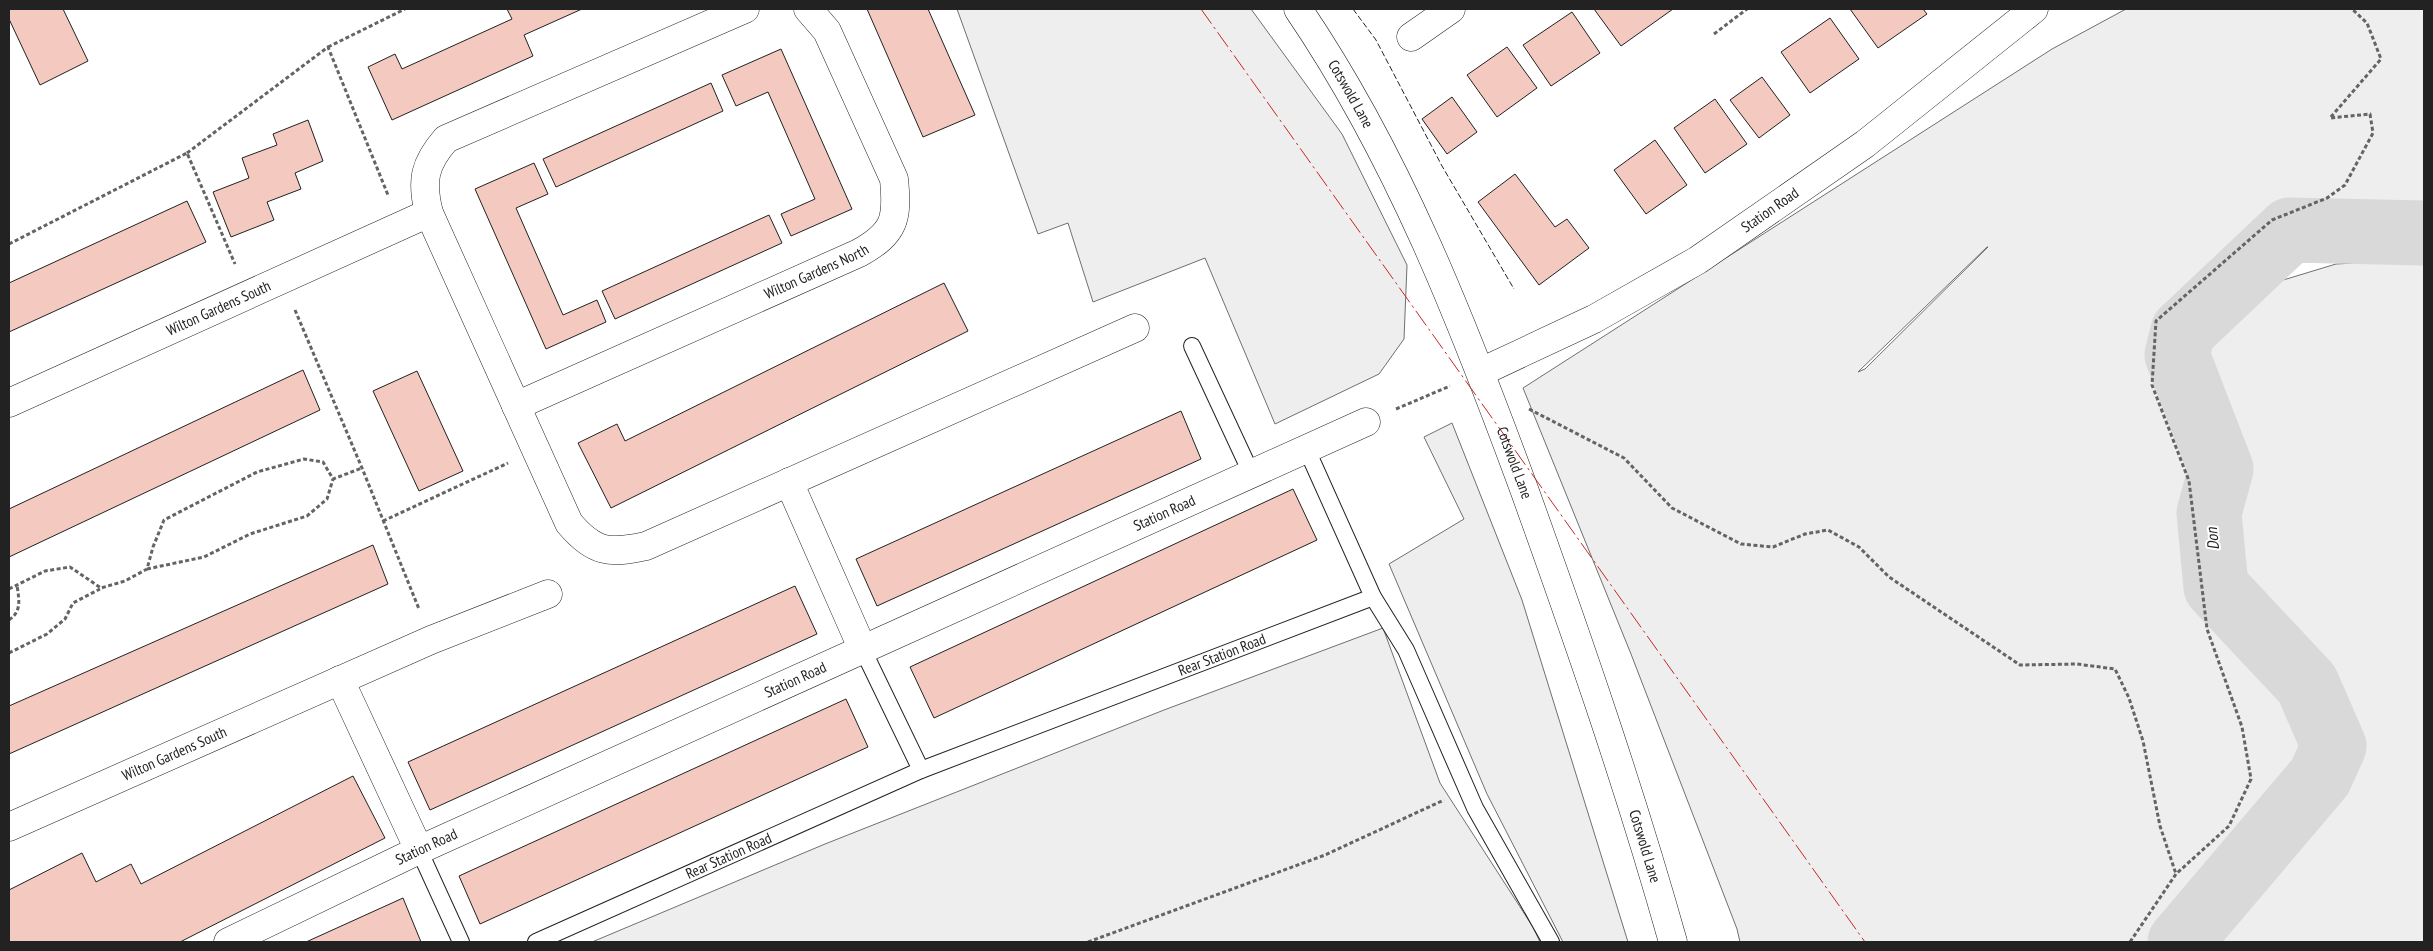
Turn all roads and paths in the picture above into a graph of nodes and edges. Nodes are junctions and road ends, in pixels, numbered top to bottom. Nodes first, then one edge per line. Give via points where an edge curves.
1 (404, 9) edge
2 (745, 9) edge
3 (808, 9) edge
4 (1298, 9) edge
5 (1451, 9) edge
6 (1747, 9) edge
7 (2034, 9) edge
8 (2352, 9) edge
9 (1714, 34) dead end
10 (1411, 37) dead end
11 (328, 47) junction
12 (187, 153) junction
13 (429, 213) junction
14 (400, 226) junction
15 (9, 244) edge
16 (282, 280) junction
17 (248, 295) junction
18 (1135, 328) dead end
19 (1192, 346) dead end
20 (1484, 380) junction
21 (9, 403) edge
22 (516, 406) junction
23 (1366, 422) joint
24 (536, 450) junction
25 (1307, 450) junction
26 (362, 468) junction
27 (1252, 475) junction
28 (333, 479) junction
29 (789, 482) junction
30 (384, 521) junction
31 (147, 569) junction
32 (17, 585) junction
33 (101, 588) junction
34 (9, 589) edge
35 (548, 594) dead end
36 (1373, 597) junction
37 (9, 620) edge
38 (432, 640) junction
39 (864, 650) junction
40 (9, 653) edge
41 (340, 680) junction
42 (921, 770) junction
43 (1467, 790) junction
44 (9, 827) edge
45 (419, 850) junction
46 (2176, 874) junction
47 (228, 942) edge
48 (461, 942) edge
49 (536, 942) edge
50 (1088, 942) edge
51 (1551, 942) edge
52 (1673, 942) edge
53 (2130, 942) edge

1 - 11 path
2 - 13 street via 446,139 431,156 425,174 424,193
3 - 22 street, Wilton Gardens North via 827,32 894,179 897,204 892,224 879,241 859,252
4 - 20 street, Cotswold Lane via 1365,118 1402,188
5 - 10 street
6 - 9 path
7 - 20 street, Station Road via 1865,144 1698,260
8 - 46 path via 2368,23 2381,59 2330,118 2370,114 2373,133 2345,185 2327,198 2272,220 2156,321 2152,385 2189,482 2206,629 2242,727 2251,779 2229,826
11 - 12 path
11 - 14 path
12 - 15 path
12 - 17 path
13 - 14 street, Wilton Gardens South
13 - 22 street
14 - 16 street, Wilton Gardens South
16 - 17 street, Wilton Gardens South
16 - 26 path
17 - 21 street, Wilton Gardens South
18 - 29 street
19 - 27 lane
20 - 23 path
20 - 46 path via 1624,458 1672,508 1741,544 1773,546 1805,534 1828,530 1859,547 1889,577 2020,665 2077,664 2115,669 2129,698 2143,742 2160,826
20 - 52 street, Cotswold Lane via 1577,636
22 - 24 street
23 - 25 street, Station Road
24 - 29 street via 569,523 583,539 600,549 623,551 646,546
24 - 30 path
25 - 27 street, Station Road
25 - 36 lane
26 - 28 path
26 - 30 path
27 - 39 street, Station Road
28 - 31 path via 326,499 307,516 250,534 204,556
28 - 31 path via 323,462 304,458 257,472 164,520
29 - 39 street
30 - 38 path
31 - 33 path via 125,581
32 - 33 path via 45,572 70,567
32 - 34 path
32 - 37 path via 20,607
33 - 40 path via 73,603 65,619 47,634
35 - 38 street, Wilton Gardens South
36 - 42 lane, Rear Station Road
36 - 43 lane via 1406,650
38 - 41 street, Wilton Gardens South
39 - 42 lane
39 - 45 street, Station Road
41 - 44 street, Wilton Gardens South
41 - 45 street
42 - 49 lane, Rear Station Road
43 - 50 path via 1325,855
43 - 51 lane
45 - 47 street, Station Road
45 - 48 lane
46 - 53 path

